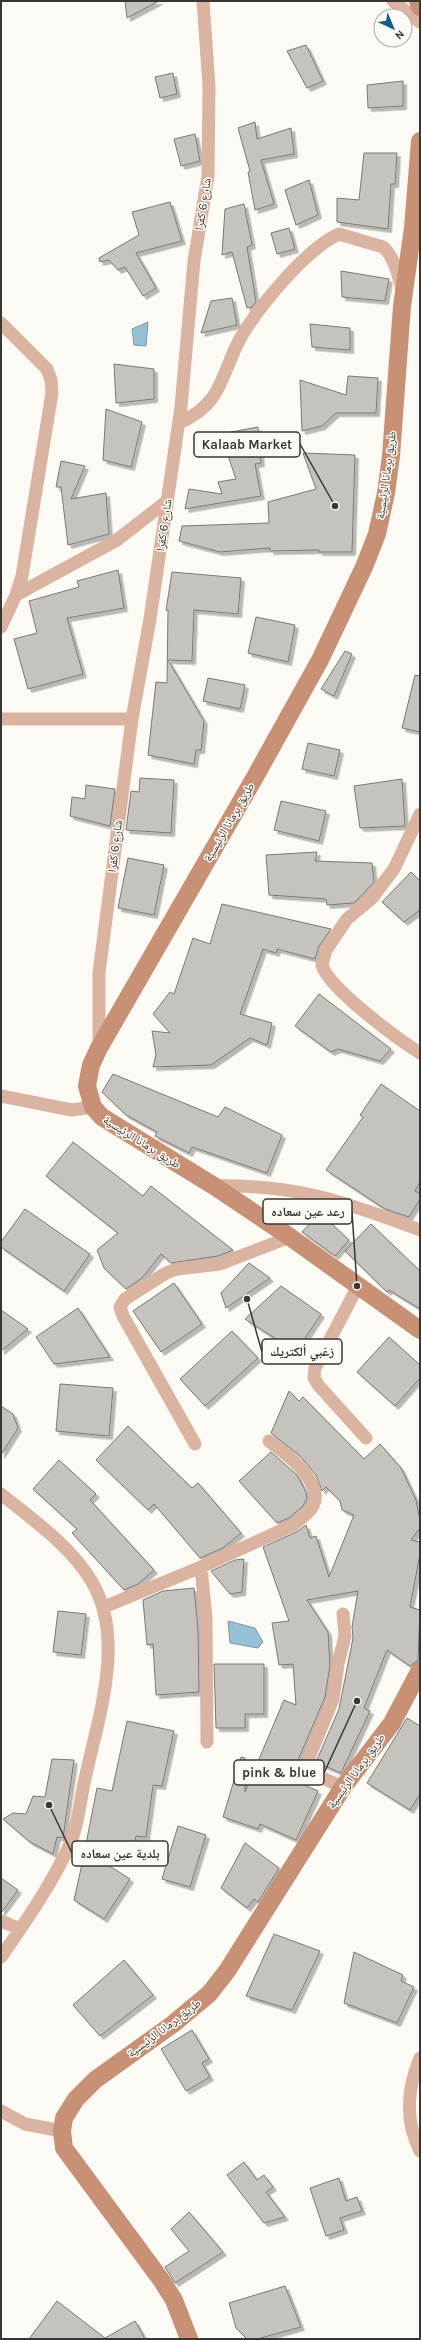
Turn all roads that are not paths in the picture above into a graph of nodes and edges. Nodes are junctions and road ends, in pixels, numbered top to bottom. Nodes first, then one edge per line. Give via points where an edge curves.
1 (203, 1) edge
2 (393, 1) edge
3 (418, 1) edge
4 (420, 6) edge
5 (420, 22) edge
6 (420, 141) edge
7 (404, 293) junction
8 (1, 323) edge
9 (179, 423) junction
10 (167, 502) junction
11 (16, 595) junction
12 (1, 627) edge
13 (1, 719) edge
14 (132, 719) junction
15 (420, 814) edge
16 (99, 1048) junction
17 (420, 1053) edge
18 (1, 1096) edge
19 (93, 1107) junction
20 (214, 1186) junction
21 (420, 1230) edge
22 (290, 1237) junction
23 (358, 1286) junction
24 (420, 1330) edge
25 (366, 1438) dead end
26 (269, 1441) dead end
27 (195, 1444) dead end
28 (1, 1494) edge
29 (201, 1567) junction
30 (104, 1607) junction
31 (342, 1614) dead end
32 (420, 1670) edge
33 (207, 1742) dead end
34 (343, 1787) junction
35 (1, 1921) edge
36 (20, 1929) junction
37 (1, 1957) edge
38 (420, 2058) edge
39 (1, 2111) edge
40 (62, 2132) junction
41 (420, 2151) edge
42 (189, 2339) edge

1 - 9 street, شارع 6 كفرا via 209,86 208,176 194,261
2 - 5 street
3 - 4 main road
6 - 7 main road, طريق برمانا الرئيسية
7 - 9 street via 394,262 383,247 340,234 326,240 259,310 242,337 211,401 199,412
7 - 16 main road, طريق برمانا الرئيسية via 386,493 377,534 364,567 309,680
8 - 11 street via 47,369 51,380 51,401 31,533
9 - 10 street, شارع 6 كفرا
10 - 11 street via 117,540
10 - 14 street, شارع 6 كفرا
11 - 12 street
13 - 14 street
14 - 16 street, شارع 6 كفرا via 99,973
15 - 17 street via 394,869 372,898 347,919 326,950 322,965 331,981
16 - 19 main road, طريق برمانا الرئيسية via 91,1065 87,1086
18 - 19 street via 72,1110
19 - 20 main road, طريق برمانا الرئيسية via 111,1124
20 - 21 street via 256,1186 306,1193 344,1202
20 - 22 main road, طريق برمانا الرئيسية
22 - 23 main road, طريق برمانا الرئيسية
22 - 27 street via 220,1264 177,1269 166,1273 125,1300 120,1307
23 - 24 main road, طريق برمانا الرئيسية
23 - 25 street via 315,1368 314,1376 318,1386
26 - 29 street via 306,1473 314,1494 312,1508 293,1525
28 - 30 street via 50,1533 92,1581
29 - 30 street
29 - 33 street via 206,1618
30 - 36 street via 107,1648 104,1692 71,1842 58,1869
31 - 34 street via 345,1636 332,1699 304,1770
32 - 34 main road, طريق برمانا الرئيسية via 392,1723
34 - 40 main road, طريق برمانا الرئيسية via 250,1936 209,1994 173,2024 95,2080 76,2099 64,2118
35 - 36 street
36 - 37 street
38 - 41 street via 412,2082 409,2104 412,2130
39 - 40 street via 25,2124
40 - 42 main road, طريق برمانا الرئيسية via 64,2148 174,2300

